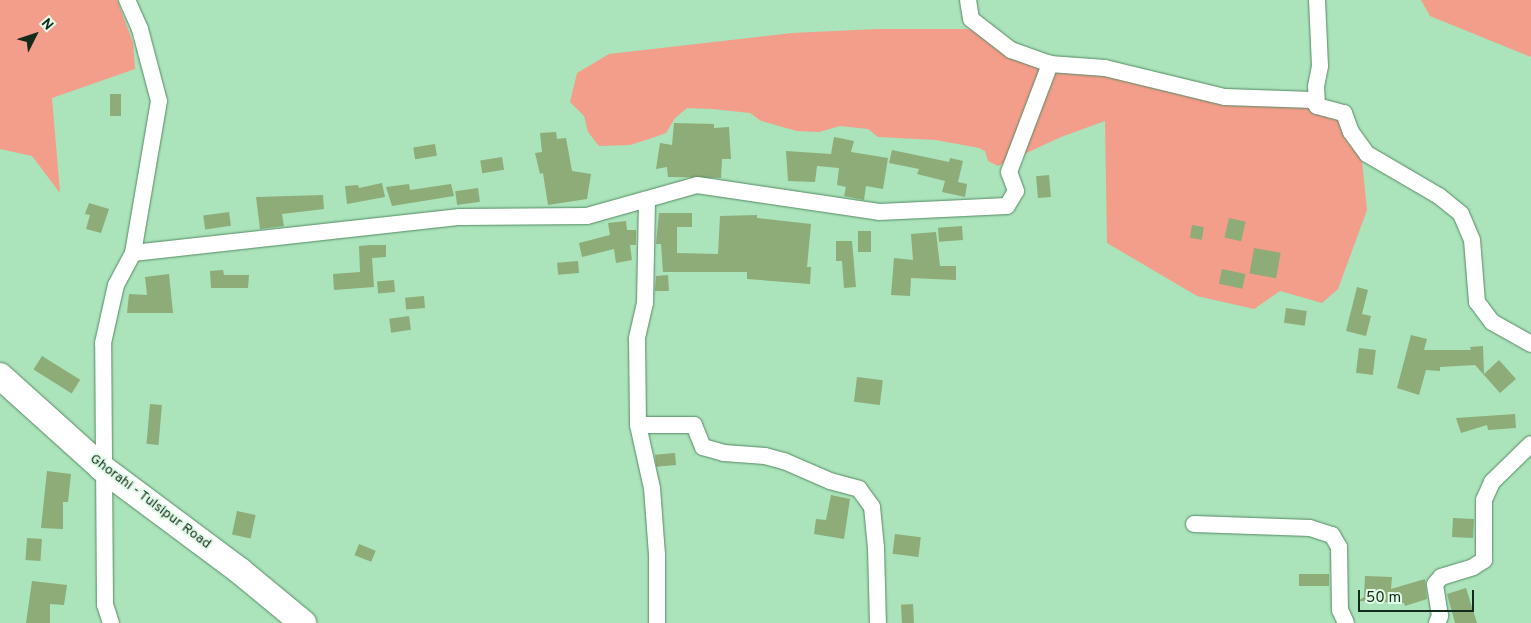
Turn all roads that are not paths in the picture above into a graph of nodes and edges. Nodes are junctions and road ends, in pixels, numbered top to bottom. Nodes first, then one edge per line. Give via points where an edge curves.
1 (127, 0) edge
2 (968, 0) edge
3 (1317, 0) edge
4 (1050, 64) junction
5 (1317, 106) junction
6 (647, 200) junction
7 (133, 253) junction
8 (1531, 344) edge
9 (0, 376) edge
10 (638, 425) junction
11 (1531, 444) edge
12 (102, 468) junction
13 (1194, 524) dead end
14 (111, 623) edge
15 (303, 623) edge
16 (657, 623) edge
17 (878, 623) edge
18 (1346, 623) edge
19 (1437, 623) edge

1 - 7 street via 140,29 159,101
2 - 4 street via 971,19 1011,50
3 - 5 street via 1320,66
4 - 5 street via 1105,68 1225,97 1313,100
4 - 6 street via 1009,172 1016,192 1007,206 879,212 697,185
5 - 8 street via 1344,113 1351,132 1367,154 1439,196 1461,214 1472,240 1477,302 1492,322
6 - 7 street via 586,216 460,217
6 - 10 street via 645,302 637,339
7 - 12 street via 116,285 103,343
9 - 12 main road, Ghorahi - Tulsipur Road
10 - 16 street via 652,488 657,555
10 - 17 street via 694,425 703,447 724,454 764,456 830,482 859,489 872,507
11 - 19 street via 1492,482 1484,500 1484,560 1441,577 1435,584 1440,616
12 - 14 street via 104,605
12 - 15 main road, Ghorahi - Tulsipur Road via 240,571
13 - 18 street via 1310,528 1332,534 1339,547 1340,610

